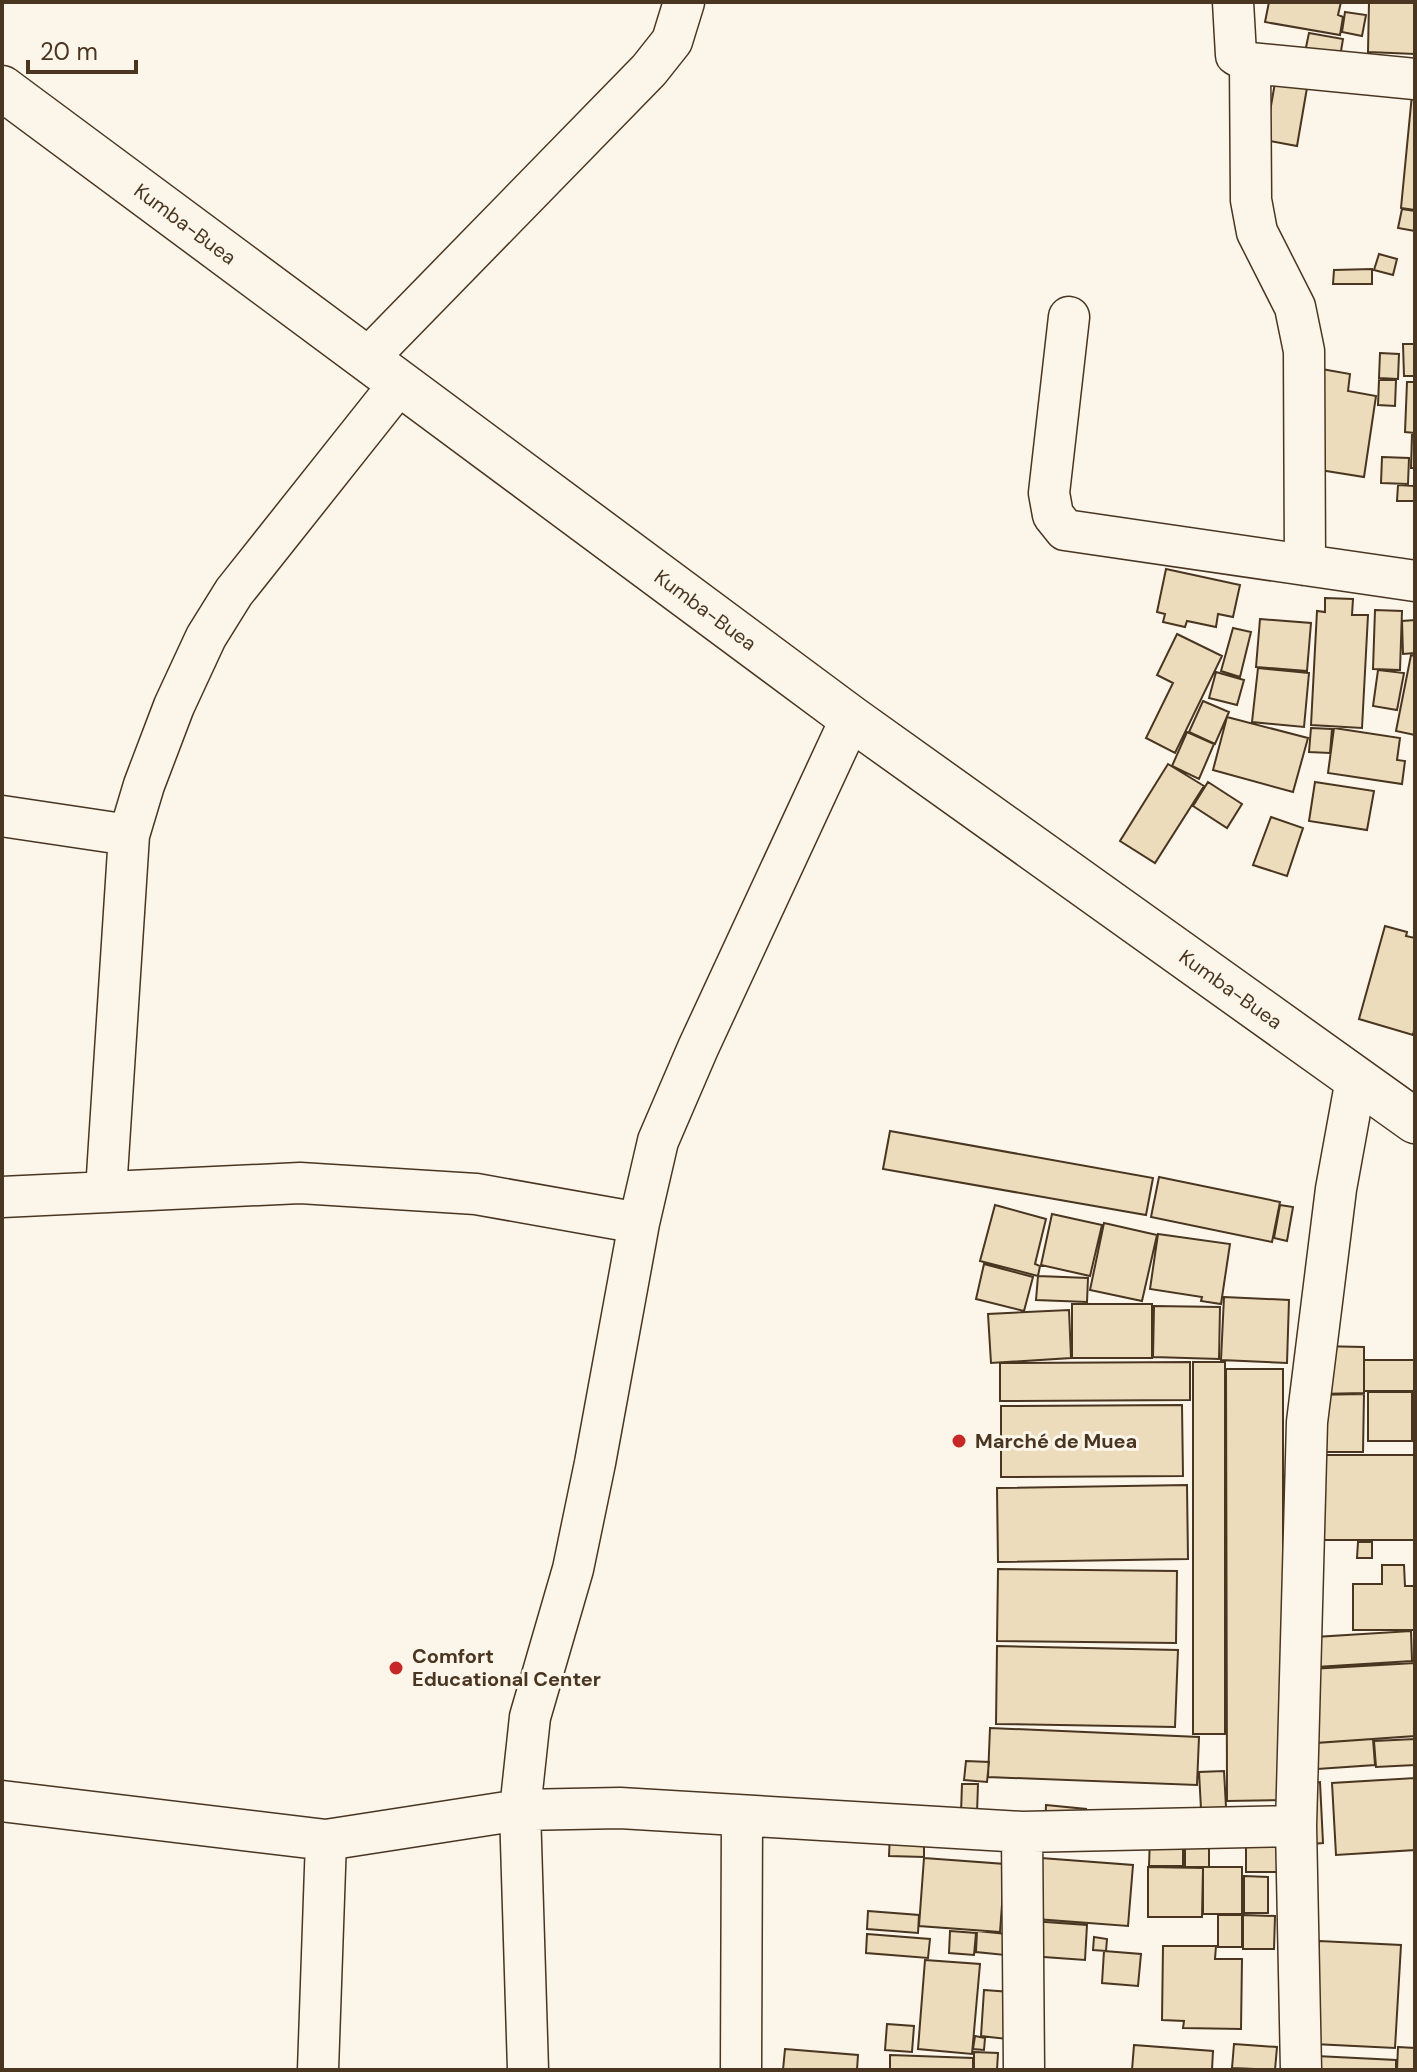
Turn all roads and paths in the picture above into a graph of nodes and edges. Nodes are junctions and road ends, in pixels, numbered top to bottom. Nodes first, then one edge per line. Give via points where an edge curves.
1 (684, 2) edge
2 (1233, 2) edge
3 (1250, 63) junction
4 (1415, 79) edge
5 (2, 88) edge
6 (1069, 317) dead end
7 (383, 371) junction
8 (1305, 565) junction
9 (1415, 581) edge
10 (851, 718) junction
11 (2, 816) edge
12 (129, 835) junction
13 (1356, 1079) junction
14 (1415, 1121) edge
15 (106, 1191) junction
16 (2, 1197) edge
17 (639, 1223) junction
18 (2, 1801) edge
19 (520, 1810) junction
20 (742, 1816) junction
21 (1296, 1826) junction
22 (1022, 1832) junction
23 (326, 1840) junction
24 (318, 2070) edge
25 (528, 2070) edge
26 (741, 2070) edge
27 (1024, 2070) edge
28 (1301, 2070) edge

1 - 7 street via 672,41 649,70
2 - 3 street via 1236,55
3 - 4 street
3 - 8 street via 1251,200 1257,232 1295,307 1304,351
5 - 7 highway, Kumba-Buea
6 - 8 street via 1049,493 1053,515 1065,530
7 - 10 highway, Kumba-Buea
7 - 12 street via 206,637 169,720
8 - 9 street
10 - 13 highway, Kumba-Buea
10 - 17 street via 658,1141
11 - 12 street
12 - 15 street
13 - 14 highway, Kumba-Buea
13 - 21 street via 1336,1189 1308,1410
15 - 16 street
15 - 17 street via 300,1183 476,1194
17 - 19 street via 573,1569 530,1717
18 - 23 street
19 - 20 street via 620,1808
19 - 23 street
19 - 25 street
20 - 22 street
20 - 26 street
21 - 22 street
21 - 28 street
22 - 27 street
23 - 24 street

